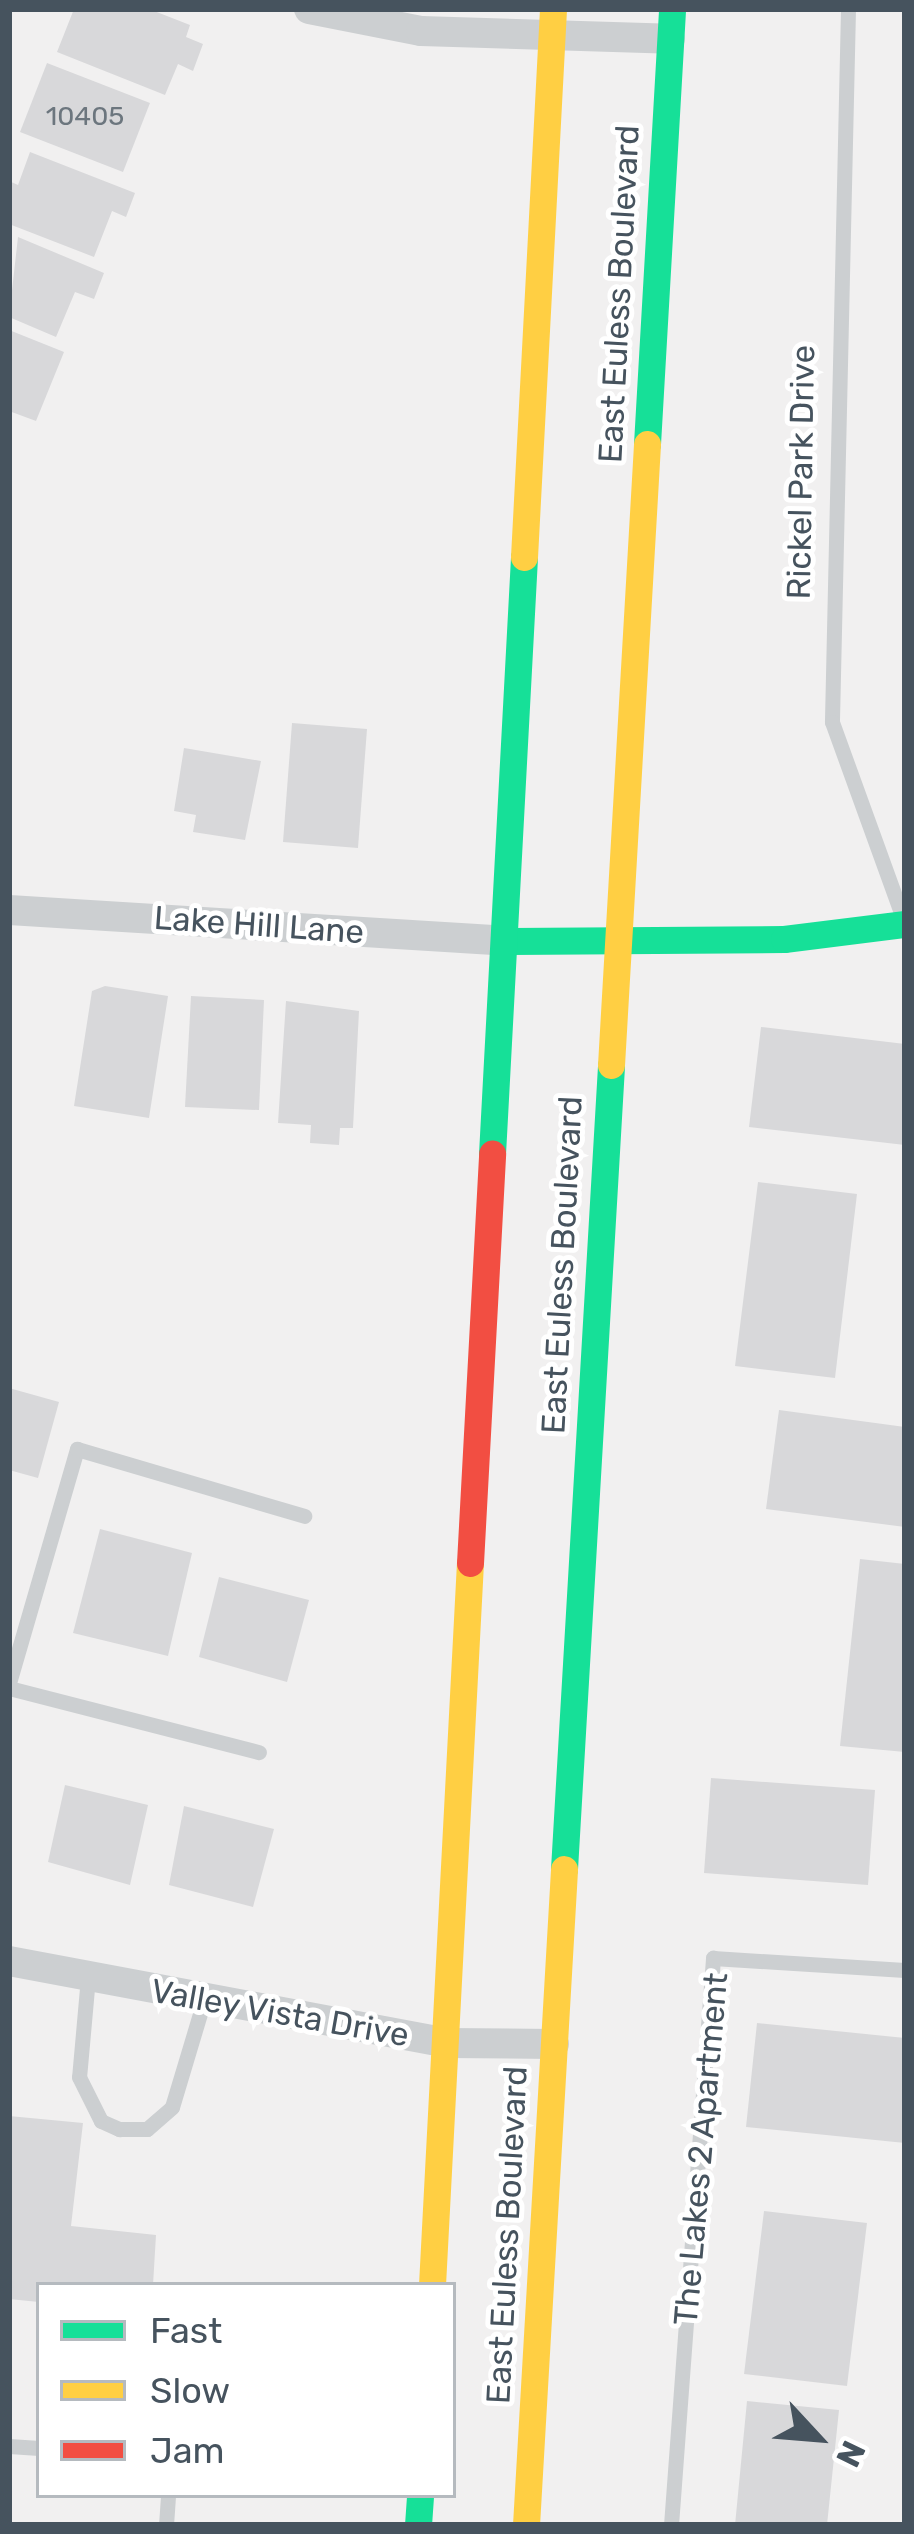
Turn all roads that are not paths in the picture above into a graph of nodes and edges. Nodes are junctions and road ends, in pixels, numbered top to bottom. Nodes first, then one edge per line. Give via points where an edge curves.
1 (309, 9) edge
2 (848, 9) edge
3 (552, 22) edge
4 (671, 24) edge
5 (9, 910) edge
6 (905, 924) edge
7 (616, 940) junction
8 (510, 941) junction
9 (304, 1516) dead end
10 (9, 1685) edge
11 (259, 1752) dead end
12 (9, 1961) edge
13 (905, 1970) edge
14 (88, 1977) junction
15 (205, 2000) junction
16 (446, 2043) junction
17 (554, 2044) junction
18 (432, 2282) edge
19 (526, 2525) edge
20 (671, 2525) edge

1 - 3 street via 421,31
2 - 6 lane, Rickel Park Drive via 832,722
3 - 4 street
3 - 8 main road
4 - 7 main road, East Euless Boulevard
5 - 8 street, Lake Hill Lane
6 - 7 main road, Rickel Park Drive
7 - 8 main road, Rickel Park Drive
7 - 17 main road, East Euless Boulevard
8 - 16 main road
9 - 10 lane via 76,1449
10 - 11 lane
12 - 14 street, Valley Vista Drive
13 - 20 lane, The Lakes 2 Apartment via 713,1958
14 - 15 street, Valley Vista Drive
14 - 15 lane via 79,2077 94,2111 119,2129 146,2128 172,2107
15 - 16 street, Valley Vista Drive
16 - 17 street, Valley Vista Drive
16 - 18 main road
17 - 19 main road, East Euless Boulevard

